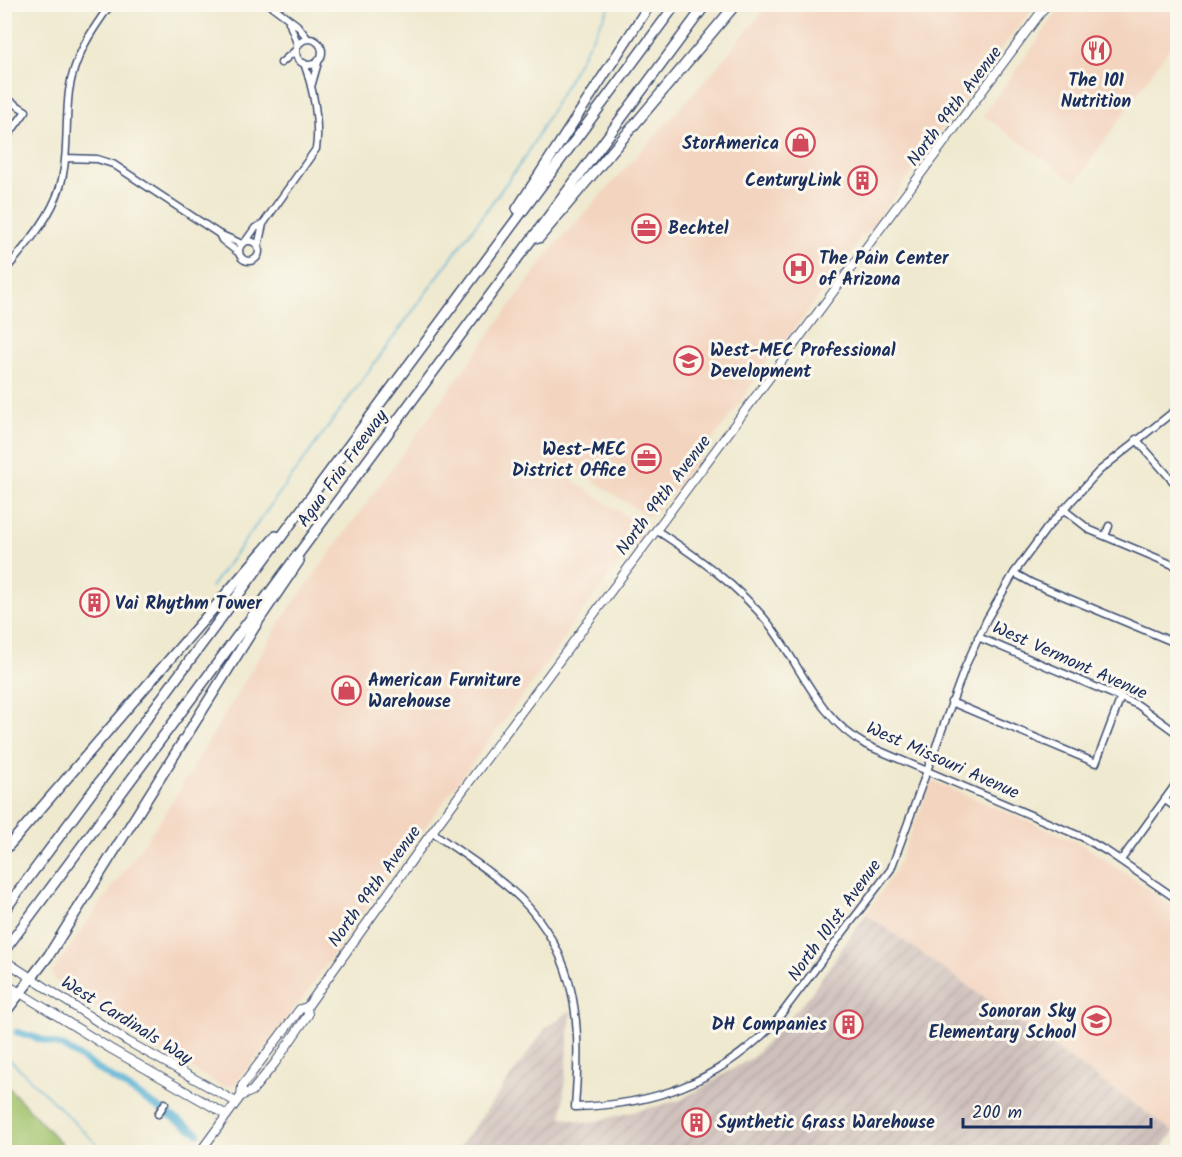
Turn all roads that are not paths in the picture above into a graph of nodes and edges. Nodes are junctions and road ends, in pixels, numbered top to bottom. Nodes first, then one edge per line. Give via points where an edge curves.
1 (111, 4) edge
2 (269, 4) edge
3 (650, 4) edge
4 (676, 4) edge
5 (705, 4) edge
6 (736, 4) edge
7 (1047, 4) edge
8 (289, 22) junction
9 (308, 39) junction
10 (297, 48) junction
11 (319, 59) junction
12 (302, 62) junction
13 (311, 87) junction
14 (4, 97) edge
15 (4, 141) edge
16 (65, 158) junction
17 (263, 224) junction
18 (219, 234) junction
19 (244, 243) junction
20 (258, 246) junction
21 (239, 253) junction
22 (491, 253) junction
23 (510, 268) junction
24 (4, 272) edge
25 (1178, 408) edge
26 (1136, 439) junction
27 (1178, 487) edge
28 (308, 501) junction
29 (1063, 509) junction
30 (328, 515) junction
31 (1109, 526) dead end
32 (656, 530) junction
33 (1105, 536) junction
34 (1178, 567) edge
35 (1014, 573) junction
36 (978, 637) junction
37 (1178, 644) edge
38 (1121, 697) junction
39 (951, 702) junction
40 (1178, 734) edge
41 (927, 771) junction
42 (1178, 781) edge
43 (1165, 800) junction
44 (1178, 809) edge
45 (432, 832) junction
46 (4, 851) edge
47 (1121, 860) junction
48 (1178, 900) edge
49 (4, 911) edge
50 (5, 950) edge
51 (4, 960) edge
52 (33, 979) junction
53 (4, 983) edge
54 (21, 994) junction
55 (307, 1007) junction
56 (4, 1014) edge
57 (239, 1099) junction
58 (165, 1104) dead end
59 (158, 1114) dead end
60 (227, 1115) junction
61 (200, 1152) edge

1 - 16 street via 76,62 69,90
2 - 8 street
3 - 22 highway
4 - 22 highway, Agua Fria Freeway
5 - 23 highway, Agua Fria Freeway
6 - 23 highway
7 - 32 main road, North 99th Avenue
8 - 9 street
8 - 10 street
9 - 10 street
9 - 11 street via 321,47
10 - 12 street
10 - 12 street via 281,63
11 - 12 street via 313,64
11 - 13 street
12 - 13 street
13 - 17 street via 318,136 316,149
14 - 15 street via 26,111
16 - 18 street via 113,164
16 - 24 street via 52,205
17 - 19 street
17 - 20 street
18 - 19 street
18 - 21 street
19 - 20 street via 254,242
19 - 21 street
20 - 21 street via 258,255 252,261 243,260
22 - 28 highway, Agua Fria Freeway
23 - 30 highway, Agua Fria Freeway
25 - 26 street, North 101st Avenue
26 - 27 street
26 - 29 street, North 101st Avenue
28 - 46 highway
28 - 49 highway, Agua Fria Freeway
29 - 33 street
29 - 35 street, North 101st Avenue
30 - 50 highway, Agua Fria Freeway
30 - 52 highway
31 - 33 street
32 - 41 street, West Missouri Avenue via 746,598 777,636 835,722 866,745
32 - 45 main road, North 99th Avenue
33 - 34 street
35 - 36 street, North 101st Avenue
35 - 37 street
36 - 38 street, West Vermont Avenue
36 - 39 street, North 101st Avenue
38 - 39 street via 1096,763
38 - 40 street, West Vermont Avenue
39 - 41 street, North 101st Avenue
41 - 45 street, North 101st Avenue via 891,869 796,998 757,1042 719,1070 683,1088 623,1104 575,1107 579,1058 576,1011 555,945 519,897
41 - 47 street, West Missouri Avenue via 1069,831
42 - 43 street
43 - 44 street
43 - 47 street
45 - 55 main road, North 99th Avenue
47 - 48 street, West Missouri Avenue
51 - 52 main road, West Cardinals Way
52 - 54 highway
52 - 57 main road, West Cardinals Way via 137,1047
53 - 54 main road, West Cardinals Way
54 - 56 highway
54 - 60 main road, West Cardinals Way
55 - 57 main road, North 99th Avenue via 300,1009 242,1086
55 - 57 main road, North 99th Avenue via 308,1015 275,1063 252,1091
57 - 60 main road, North 99th Avenue
58 - 59 street
60 - 61 main road, North 99th Avenue

